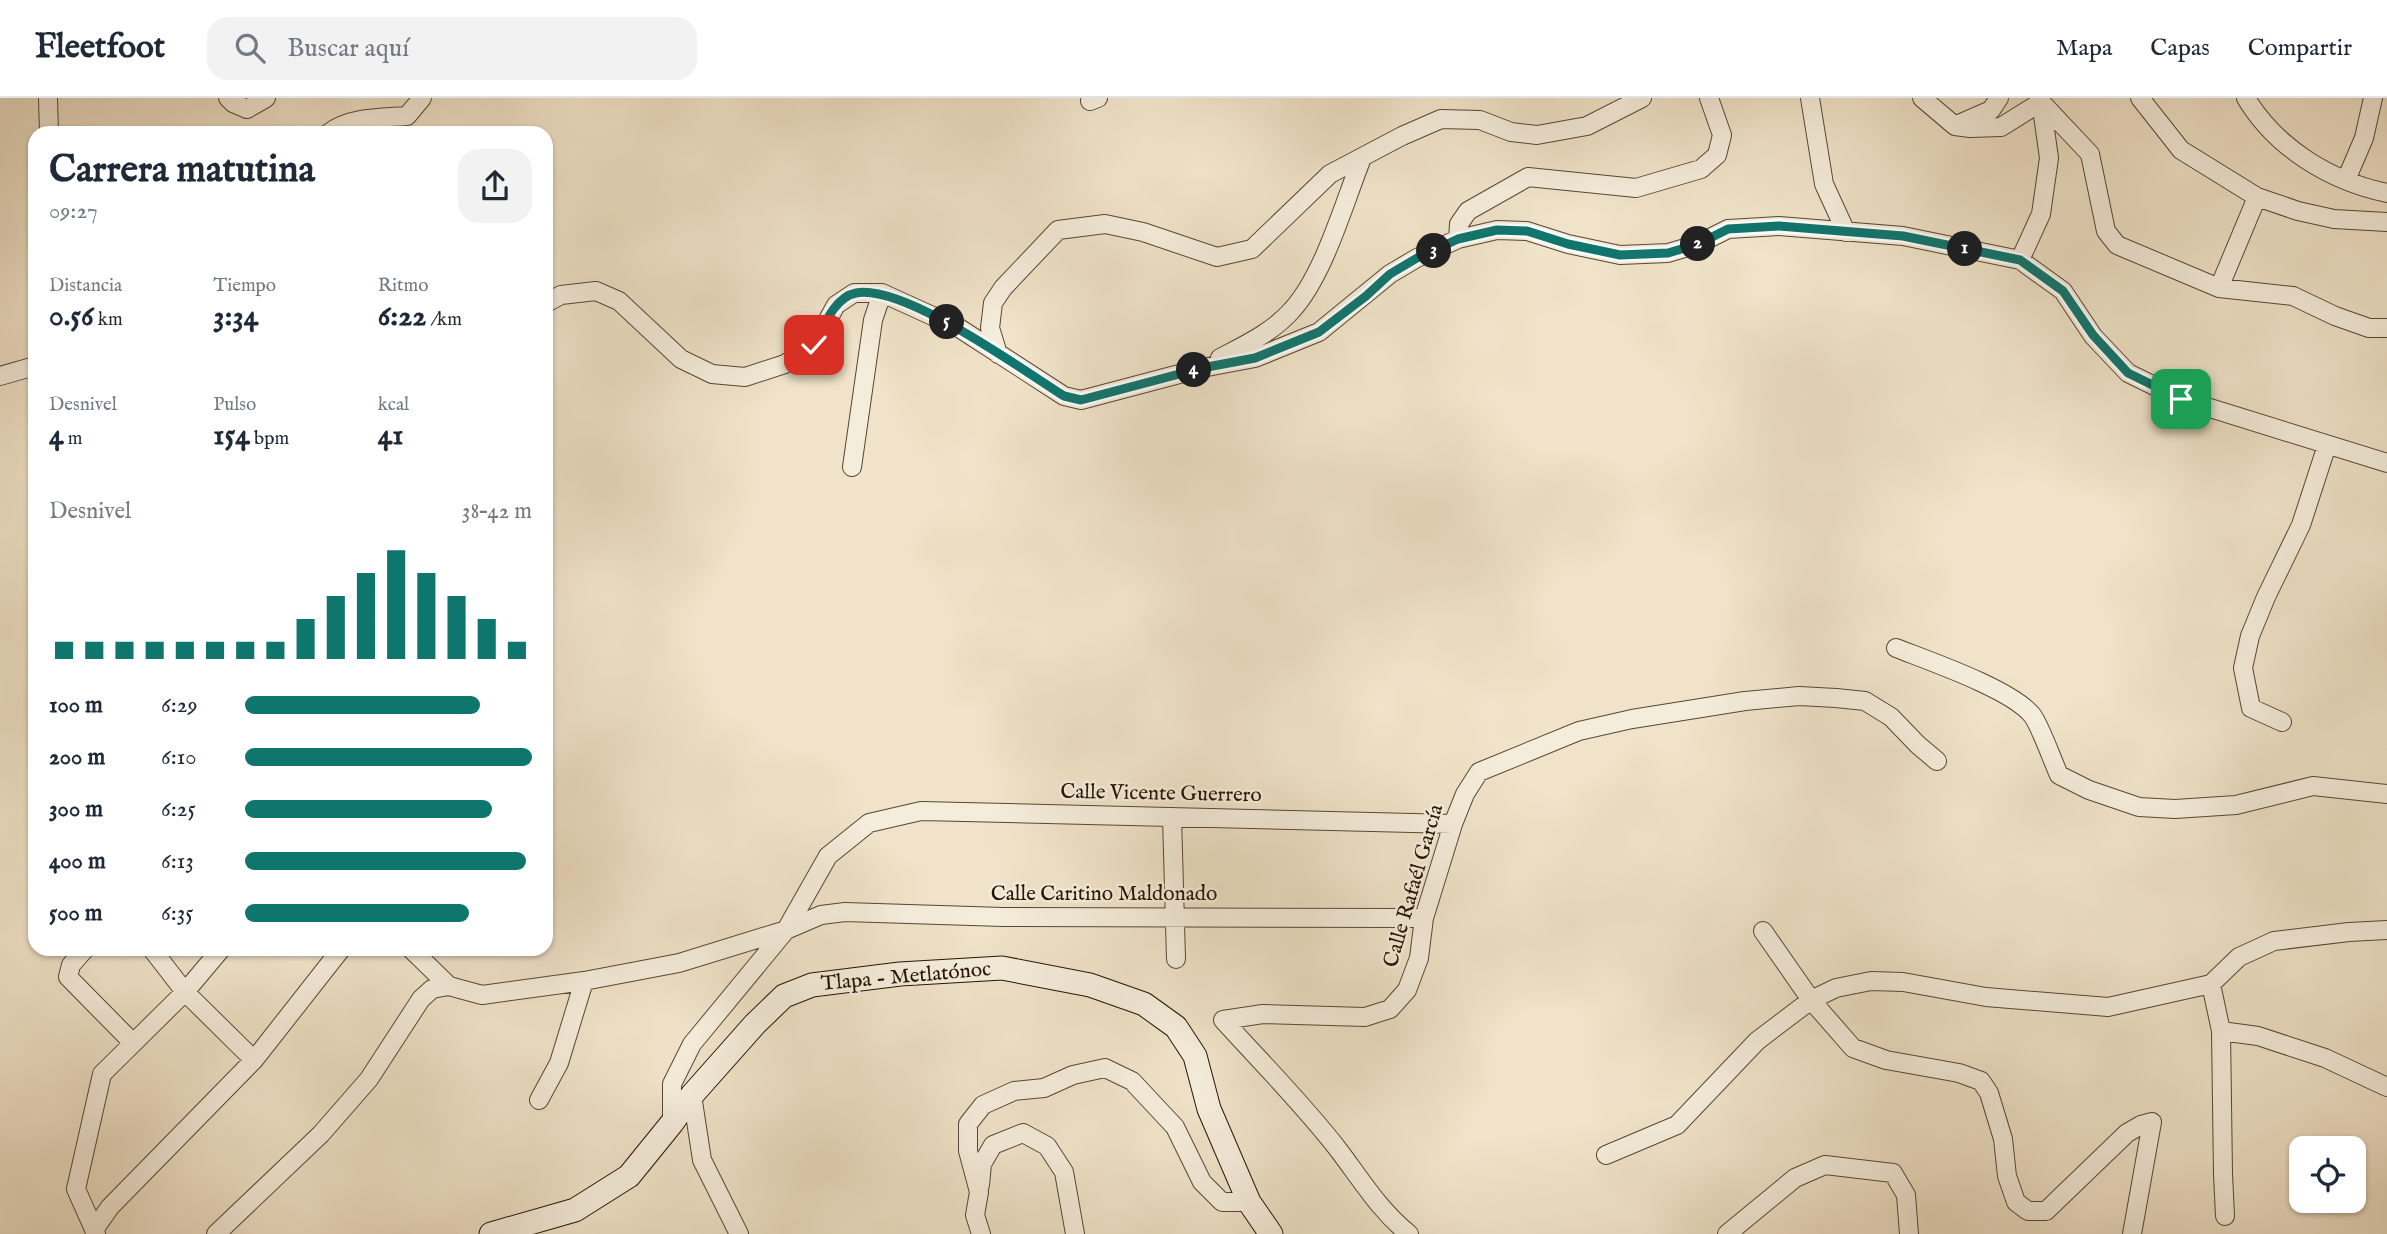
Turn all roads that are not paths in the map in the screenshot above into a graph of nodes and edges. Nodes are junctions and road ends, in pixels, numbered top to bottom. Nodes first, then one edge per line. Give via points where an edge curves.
1 (48, 98) edge
2 (228, 98) edge
3 (266, 98) edge
4 (422, 98) edge
5 (1642, 98) edge
6 (1709, 98) edge
7 (1810, 98) edge
8 (1922, 98) edge
9 (1999, 98) edge
10 (2140, 98) edge
11 (2246, 98) edge
12 (2373, 98) edge
13 (2041, 100) edge
14 (49, 126) edge
15 (344, 126) edge
16 (1955, 126) junction
17 (1362, 158) junction
18 (2346, 180) junction
19 (2387, 193) edge
20 (2257, 197) junction
21 (2387, 222) edge
22 (1846, 232) junction
23 (1458, 239) junction
24 (2020, 260) junction
25 (2219, 288) junction
26 (882, 293) junction
27 (553, 299) edge
28 (2387, 328) edge
29 (998, 354) junction
30 (28, 368) edge
31 (1202, 368) junction
32 (0, 376) edge
33 (2326, 445) junction
34 (2387, 463) edge
35 (852, 467) dead end
36 (1896, 648) dead end
37 (2282, 722) dead end
38 (1937, 761) dead end
39 (2387, 794) edge
40 (1172, 817) junction
41 (1453, 824) junction
42 (1174, 916) junction
43 (1424, 918) junction
44 (786, 930) junction
45 (2387, 930) edge
46 (1763, 931) dead end
47 (79, 956) edge
48 (156, 956) edge
49 (215, 956) edge
50 (336, 956) edge
51 (418, 956) edge
52 (1177, 959) dead end
53 (584, 981) junction
54 (2211, 984) junction
55 (449, 986) junction
56 (185, 992) junction
57 (1811, 1000) junction
58 (2221, 1031) junction
59 (133, 1043) junction
60 (254, 1059) junction
61 (2387, 1087) edge
62 (692, 1095) junction
63 (539, 1100) dead end
64 (672, 1123) junction
65 (1606, 1155) dead end
66 (979, 1192) junction
67 (1249, 1202) junction
68 (2225, 1216) dead end
69 (95, 1232) edge
70 (216, 1234) edge
71 (491, 1234) edge
72 (739, 1234) edge
73 (981, 1234) edge
74 (1075, 1234) edge
75 (1271, 1234) edge
76 (1409, 1234) edge
77 (1727, 1234) edge
78 (1909, 1234) edge
79 (2132, 1234) edge

1 - 14 street
2 - 3 street via 247,109
4 - 15 street via 407,116
5 - 17 street via 1587,126 1537,135 1511,132 1480,120 1441,119
6 - 23 street via 1721,135 1717,155 1701,169 1636,188 1528,177 1468,211 1459,224
7 - 22 street via 1824,184
8 - 16 street
9 - 16 street via 1991,110
10 - 20 street via 2181,150
11 - 18 street via 2261,123 2307,162
12 - 18 street via 2364,138
13 - 16 street via 2001,127
13 - 24 street via 2049,158 2041,214
13 - 25 street via 2090,154 2106,231 2117,245
17 - 29 street via 1331,174 1252,249 1217,257 1105,224 1058,230 993,303 990,328
17 - 31 street via 1314,279 1291,311 1255,340
18 - 19 street
20 - 21 street via 2334,219
20 - 25 street
22 - 23 street via 1779,226 1728,229 1668,253 1620,255 1527,231 1497,230
22 - 24 street via 1903,236
23 - 31 street via 1390,274 1319,332 1255,358
24 - 33 street via 2063,291 2093,335 2128,373 2181,399
25 - 28 street via 2293,296 2369,328
26 - 27 street via 854,293 836,305 814,345 785,365 745,377 712,374 681,359 619,300 596,291
26 - 29 street via 960,328
26 - 35 street via 873,320
29 - 31 street via 1064,396 1081,400
30 - 32 street
33 - 34 street
33 - 37 street via 2301,526 2266,597 2242,668 2251,708
36 - 39 street via 2010,698 2033,716 2059,775 2139,807 2236,805 2313,786
38 - 41 street, Calle Rafaél García via 1891,717 1865,701 1800,696 1745,701 1578,732 1479,772
40 - 41 street, Calle Vicente Guerrero
40 - 42 street
40 - 44 street, Calle Vicente Guerrero via 921,811 869,823 828,856
41 - 43 street, Calle Rafaél García
42 - 43 street, Calle Caritino Maldonado
42 - 44 street, Calle Caritino Maldonado via 845,912 821,915
42 - 52 street
43 - 76 street, Calle Rafaél García via 1419,958 1407,990 1390,1009 1365,1017 1263,1014 1223,1020
44 - 53 street, Calle Caritino Maldonado via 679,963
44 - 64 street via 692,1044 672,1084
45 - 54 street via 2274,942 2239,957
46 - 57 street
47 - 59 street via 68,977
48 - 56 street
49 - 56 street
50 - 60 street
51 - 55 street
53 - 55 street, Calle Caritino Maldonado via 482,995
53 - 63 street via 559,1063
54 - 57 street via 2108,1007 1871,981 1836,988
54 - 58 street
55 - 70 street via 432,989 421,999 369,1080 321,1134
56 - 59 street
56 - 60 street
57 - 65 street via 1756,1041 1677,1125
57 - 79 street via 1853,1048 1981,1081 2003,1139 2007,1176 2016,1202 2028,1211 2046,1211 2127,1133 2152,1122
58 - 61 street via 2258,1036 2325,1058
58 - 68 street
59 - 69 street via 102,1074 76,1189
60 - 69 street via 110,1207
62 - 64 main road, Tlapa - Metlatónoc
62 - 67 main road, Tlapa - Metlatónoc via 784,996 812,985 1002,968 1090,985 1143,1004 1176,1027 1195,1056 1209,1109
62 - 72 street via 702,1160
64 - 71 main road, Tlapa - Metlatónoc via 628,1176 575,1210
66 - 67 street via 968,1151 968,1124 983,1105 1014,1091 1044,1088 1105,1068 1132,1081 1175,1126 1202,1182 1222,1202
66 - 73 street via 975,1215
66 - 74 street via 982,1164 993,1145 1023,1133 1047,1146 1064,1172
67 - 75 main road, Tlapa - Metlatónoc
77 - 78 street via 1795,1178 1825,1165 1893,1173 1906,1195

